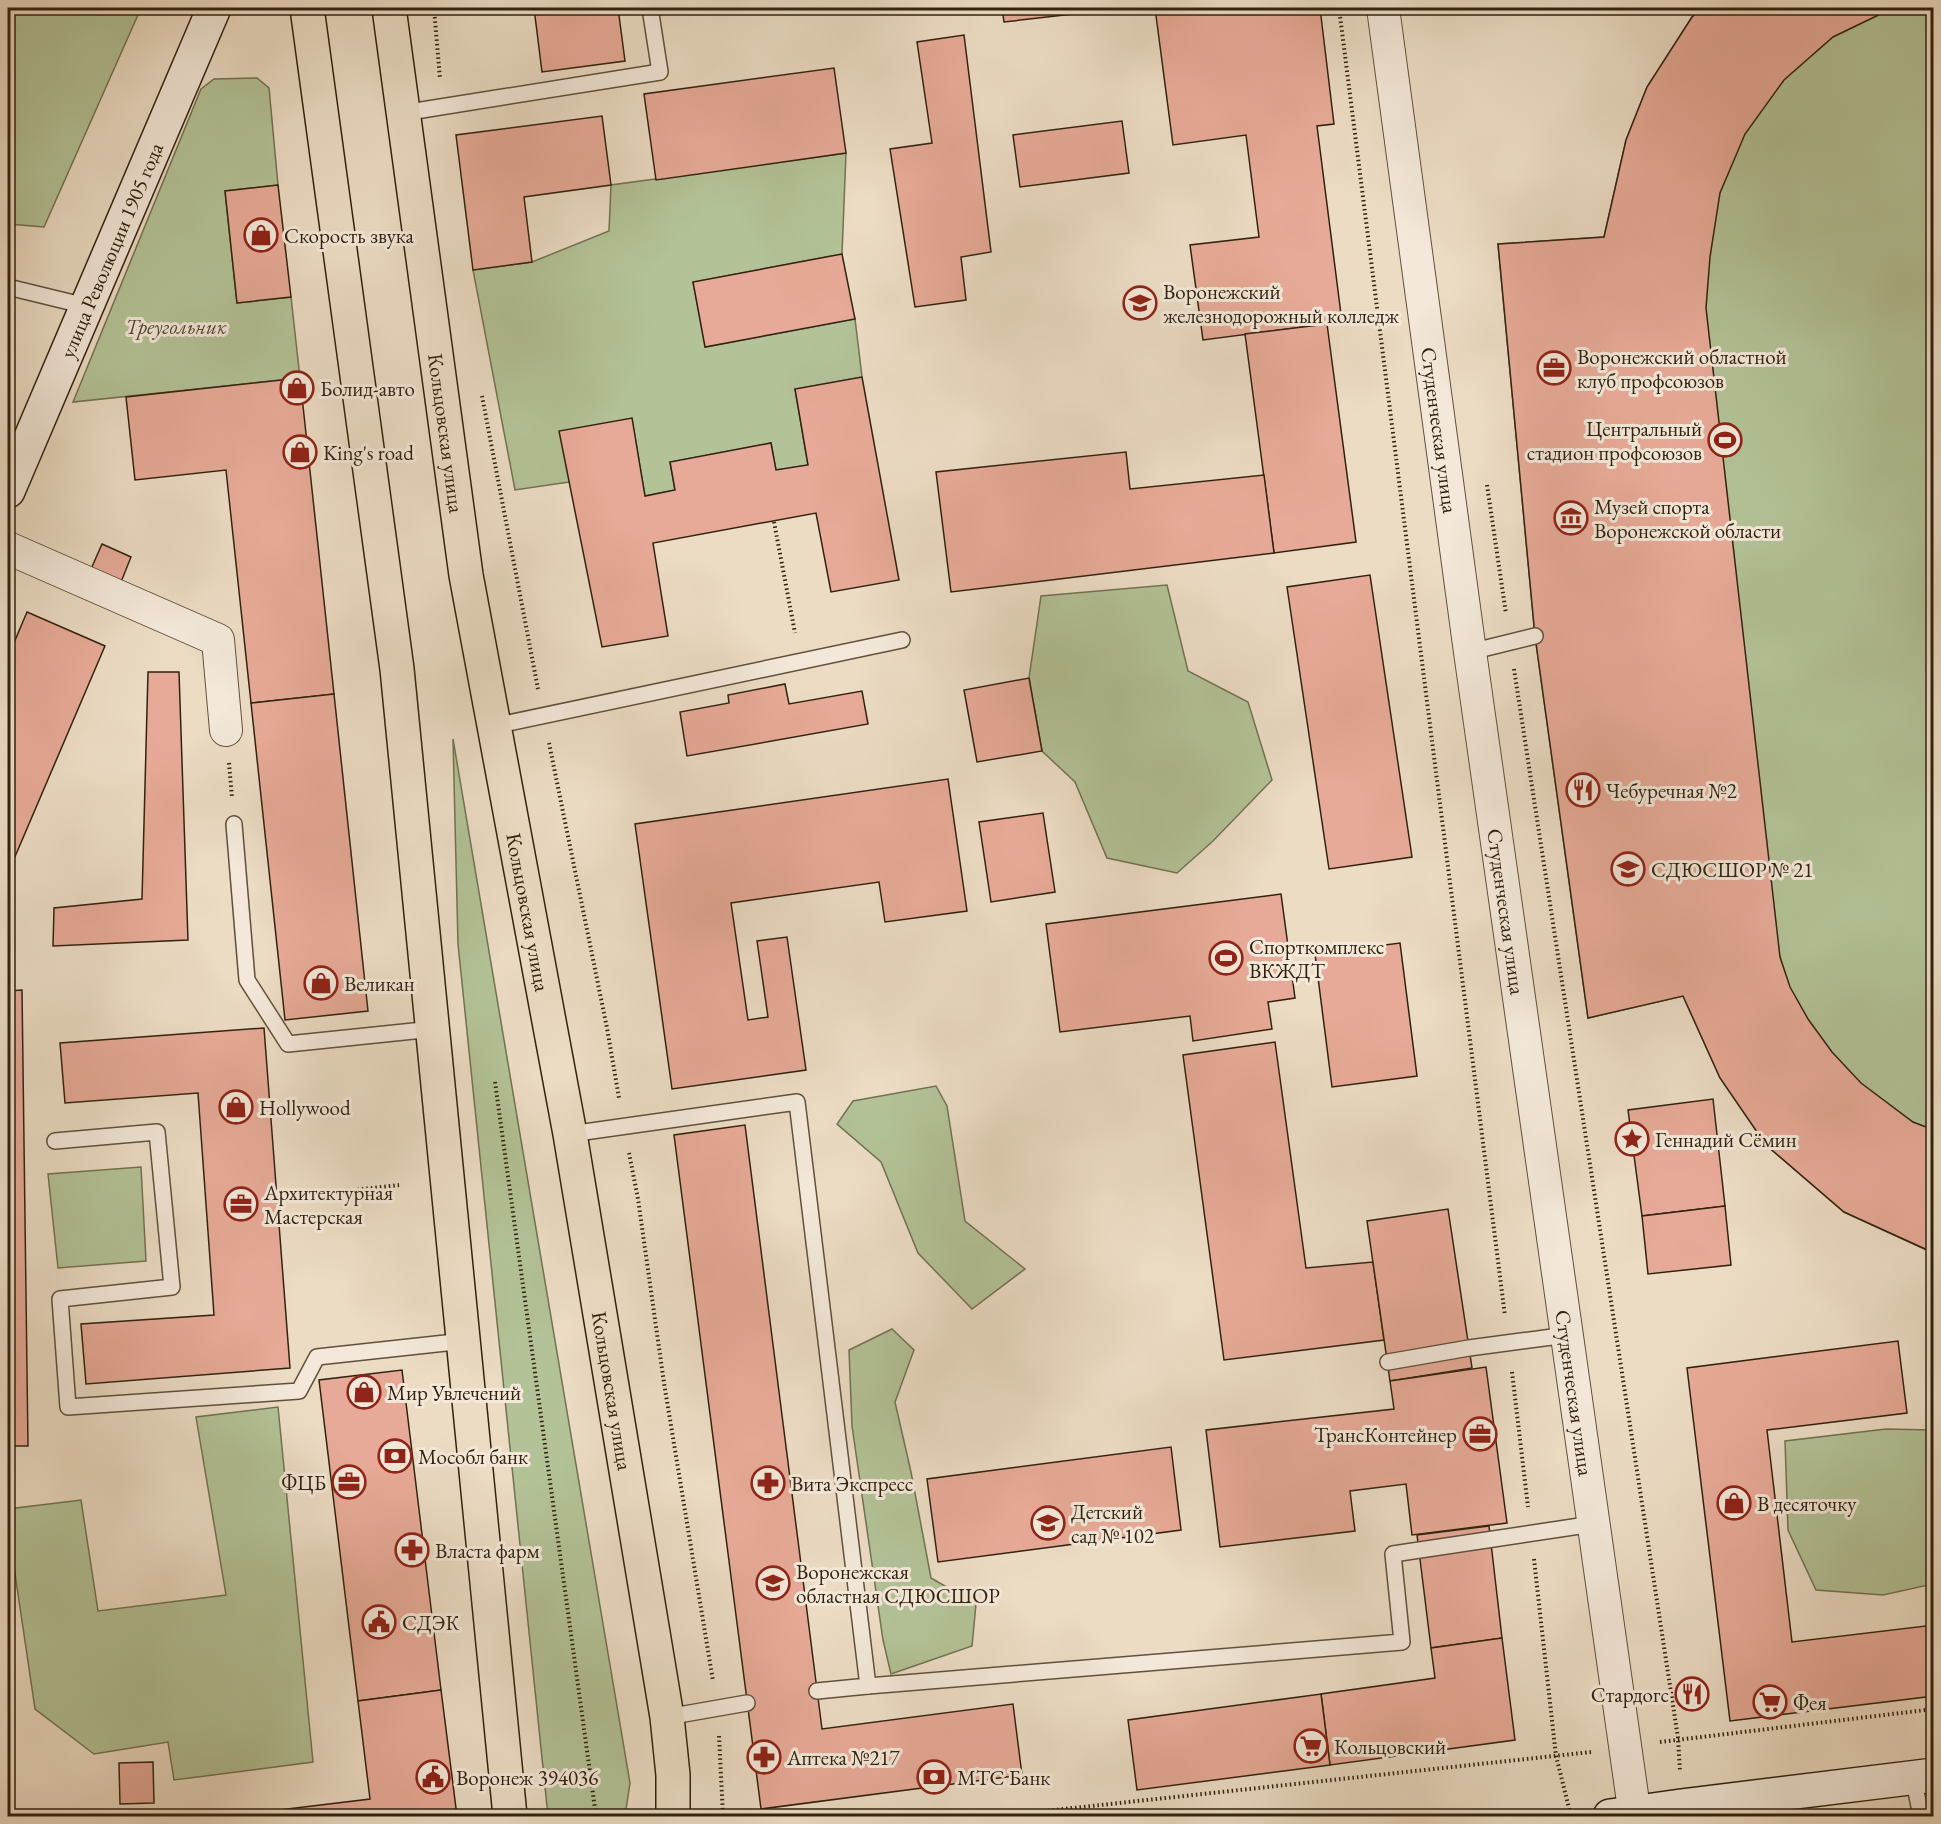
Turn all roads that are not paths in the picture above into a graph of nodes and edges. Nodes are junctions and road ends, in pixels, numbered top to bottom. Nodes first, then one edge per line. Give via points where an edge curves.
1 (214, 8) edge
2 (307, 8) edge
3 (389, 8) edge
4 (650, 8) edge
5 (1383, 8) edge
6 (403, 114) junction
7 (8, 287) edge
8 (86, 306) junction
9 (8, 491) edge
10 (8, 548) edge
11 (1535, 636) dead end
12 (902, 640) dead end
13 (1470, 652) junction
14 (494, 726) junction
15 (226, 730) road end
16 (234, 824) road end
17 (433, 1029) junction
18 (570, 1134) junction
19 (55, 1141) dead end
20 (1567, 1335) junction
21 (464, 1341) junction
22 (1388, 1362) dead end
23 (1593, 1524) junction
24 (868, 1686) junction
25 (817, 1691) dead end
26 (747, 1703) dead end
27 (667, 1717) junction
28 (1923, 1776) edge
29 (510, 1816) edge
30 (674, 1816) edge
31 (1626, 1816) edge
32 (1921, 1816) edge

1 - 8 street, улица Революции 1905 года
2 - 17 main road via 397,669
3 - 6 main road, Кольцовская улица
4 - 6 lane via 660,72
5 - 13 street, Студенческая улица
6 - 14 main road, Кольцовская улица via 466,575
7 - 8 lane
8 - 9 street, улица Революции 1905 года
10 - 15 street via 218,640
11 - 13 lane
12 - 14 lane
13 - 20 street, Студенческая улица
14 - 18 main road, Кольцовская улица
16 - 17 lane via 247,980 288,1044
17 - 21 main road
18 - 24 lane via 797,1102
18 - 27 main road, Кольцовская улица
19 - 21 lane via 157,1132 172,1287 60,1299 68,1407 299,1391 317,1357
20 - 22 lane
20 - 23 street, Студенческая улица
21 - 29 main road
23 - 24 lane via 1393,1554 1402,1642
23 - 31 street, Студенческая улица via 1625,1748
24 - 25 lane
26 - 27 lane
27 - 30 main road, Кольцовская улица
28 - 31 street
28 - 32 lane

